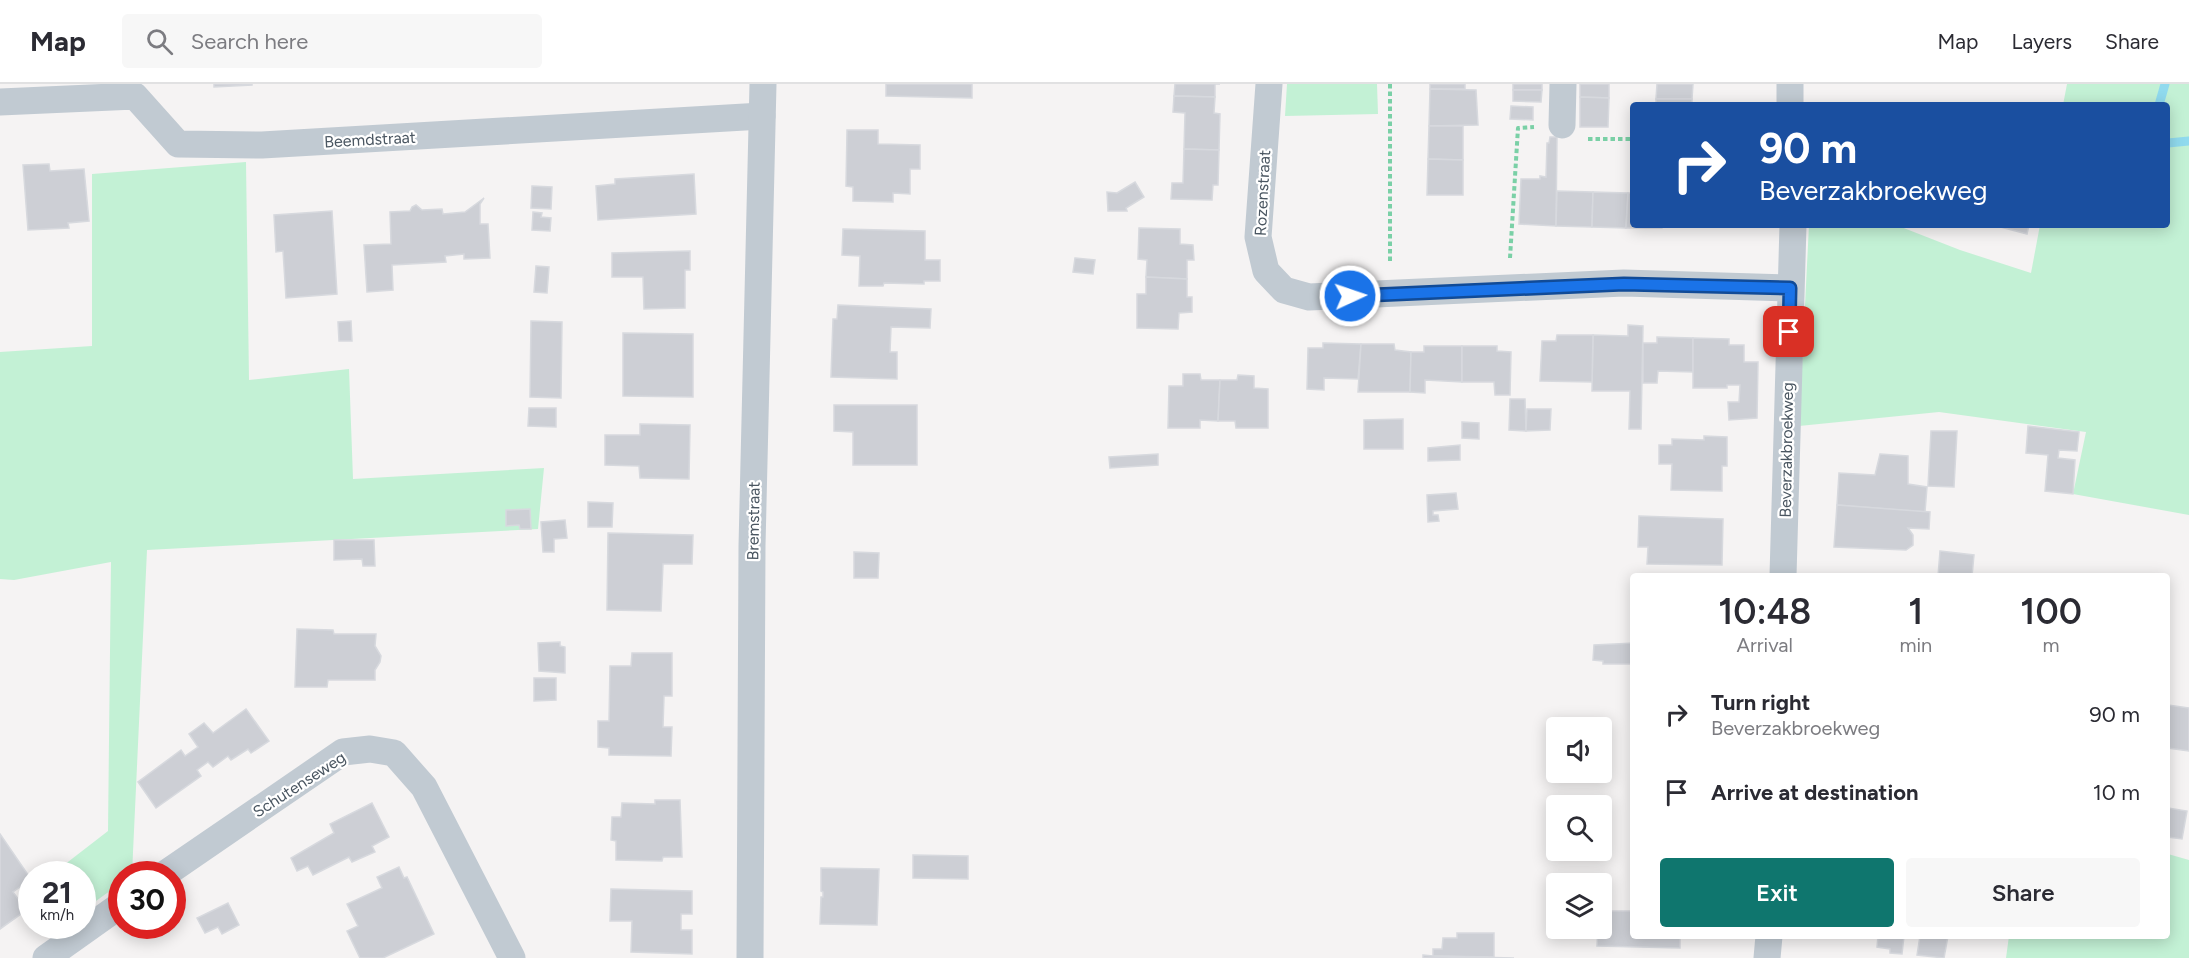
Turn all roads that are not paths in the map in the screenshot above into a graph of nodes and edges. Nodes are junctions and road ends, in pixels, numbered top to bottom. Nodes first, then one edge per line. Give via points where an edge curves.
1 (763, 84) edge
2 (1269, 84) edge
3 (1563, 84) edge
4 (1790, 84) edge
5 (0, 102) edge
6 (1790, 102) edge
7 (762, 116) junction
8 (1562, 125) road end
9 (1792, 228) edge
10 (1790, 288) junction
11 (1783, 573) edge
12 (184, 861) edge
13 (108, 914) edge
14 (1769, 939) edge
15 (46, 958) edge
16 (512, 958) edge
17 (750, 958) edge
18 (1767, 958) edge

1 - 7 street, Bremstraat
2 - 10 street, Rozenstraat via 1258,237 1266,271 1284,290 1309,297 1624,284
3 - 8 street
4 - 6 street
5 - 7 street, Beemdstraat via 135,96 178,144 262,145
7 - 17 street, Bremstraat via 753,534
9 - 10 street, Beverzakbroekweg
10 - 11 street, Beverzakbroekweg
12 - 16 street, Schutenseweg via 343,752 370,749 394,753 424,787
13 - 15 street
14 - 18 street

